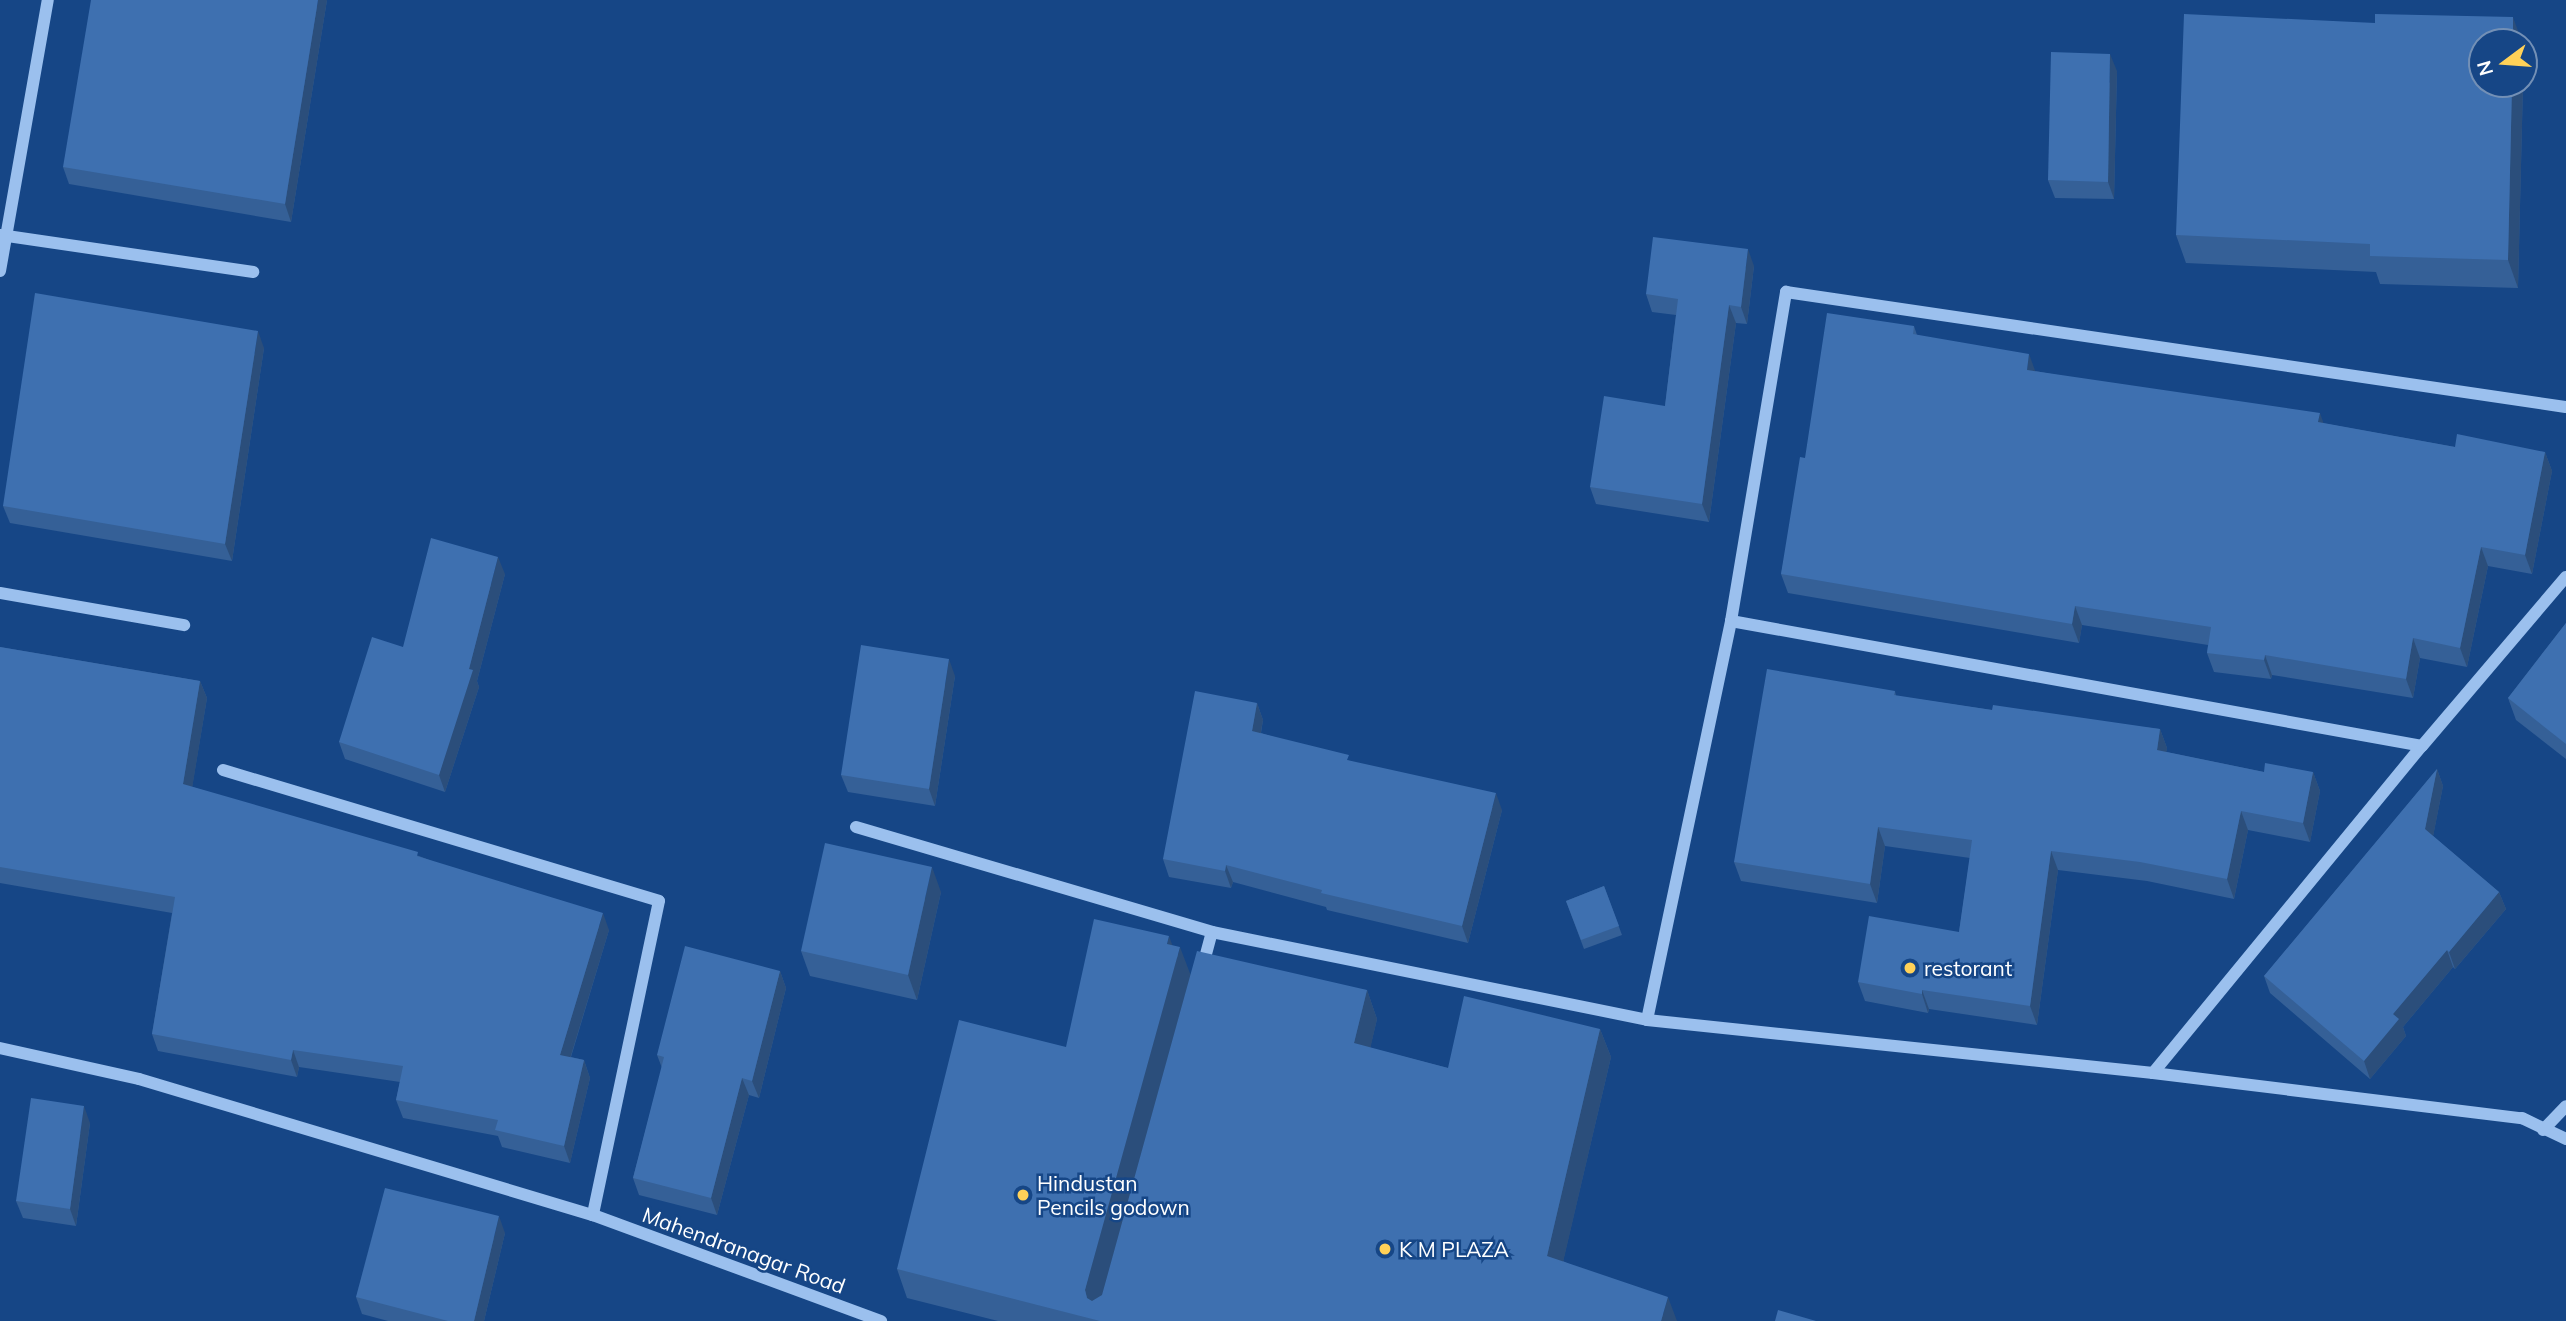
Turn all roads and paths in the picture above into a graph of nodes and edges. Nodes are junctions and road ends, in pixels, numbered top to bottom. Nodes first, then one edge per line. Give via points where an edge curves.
1 (48, 0) edge
2 (3, 235) edge
3 (0, 271) edge
4 (253, 272) dead end
5 (2566, 407) edge
6 (2566, 577) edge
7 (0, 593) edge
8 (1731, 621) junction
9 (184, 625) dead end
10 (2422, 746) junction
11 (223, 770) dead end
12 (856, 827) dead end
13 (1212, 932) junction
14 (1197, 986) edge
15 (1647, 1020) junction
16 (0, 1048) edge
17 (2152, 1073) junction
18 (2566, 1106) edge
19 (2543, 1130) junction
20 (2566, 1139) edge
21 (593, 1215) junction
22 (881, 1321) edge

1 - 2 street
2 - 3 street
2 - 4 street
5 - 8 street via 1786,292
6 - 10 street
7 - 9 street
8 - 10 street
8 - 15 street
10 - 17 street
11 - 21 street via 659,901
12 - 13 street
13 - 14 street
13 - 15 street
15 - 17 street
16 - 21 street, Mahendranagar Road via 139,1079
17 - 19 street via 2522,1118
18 - 19 street
19 - 20 street
21 - 22 street, Mahendranagar Road

